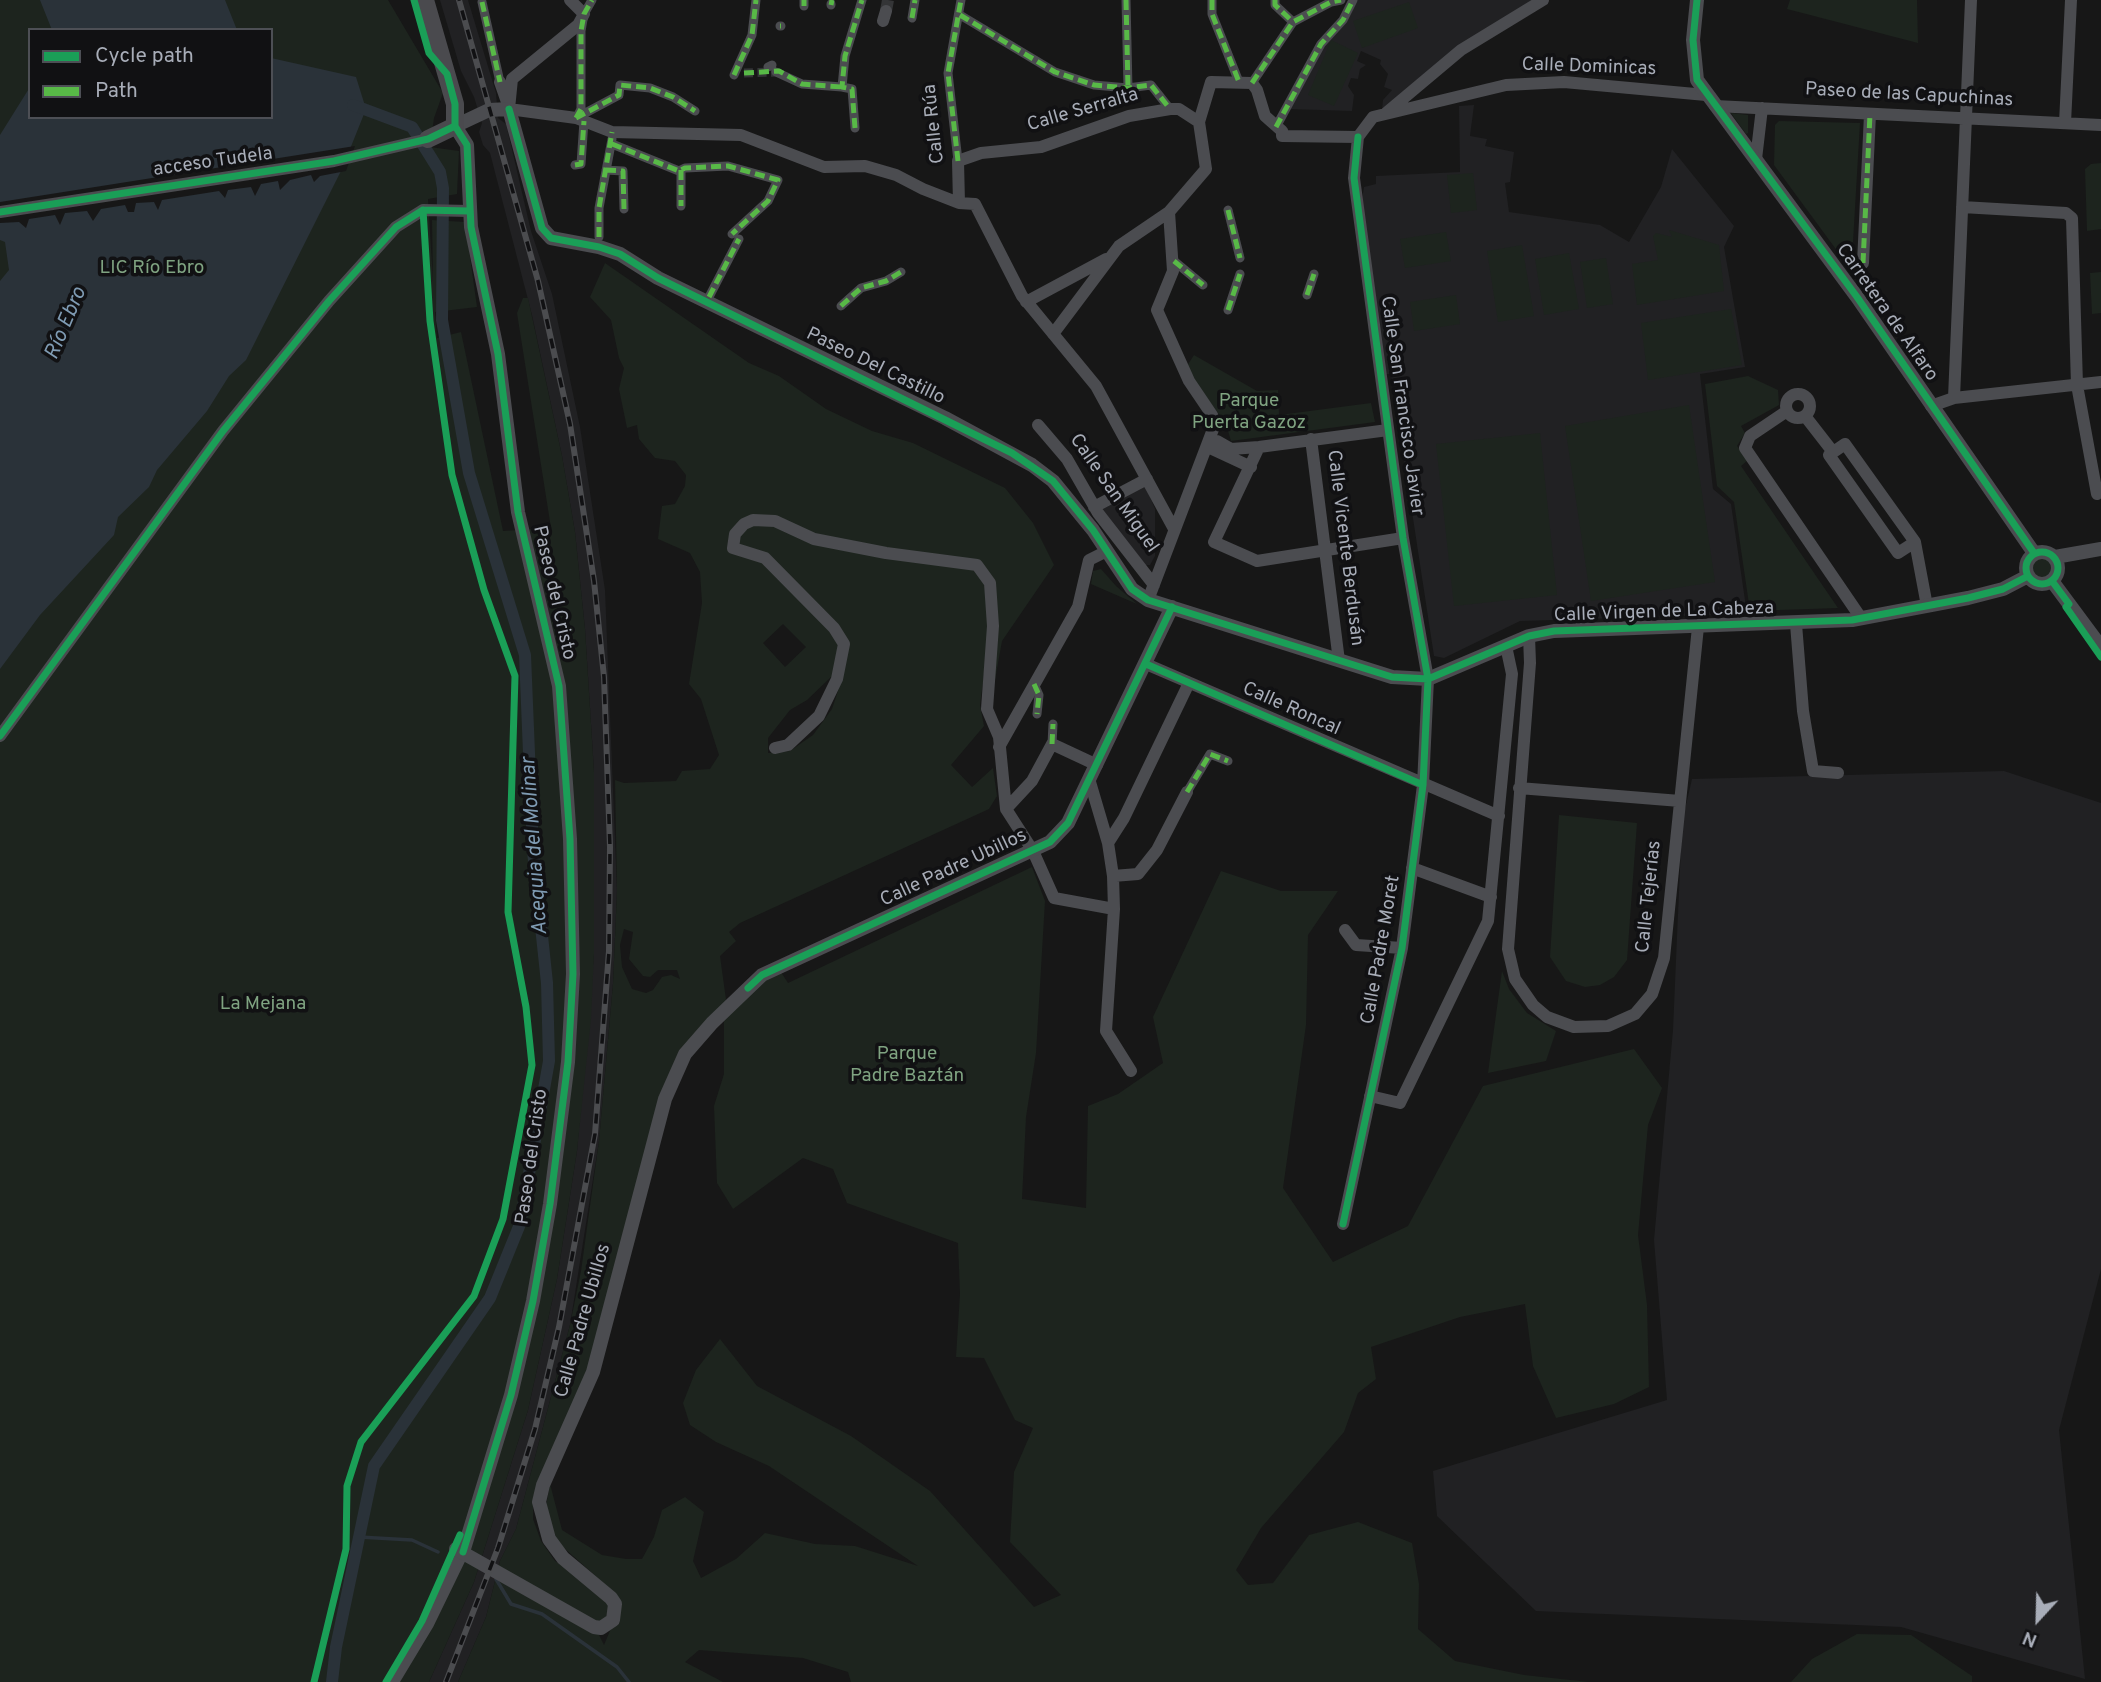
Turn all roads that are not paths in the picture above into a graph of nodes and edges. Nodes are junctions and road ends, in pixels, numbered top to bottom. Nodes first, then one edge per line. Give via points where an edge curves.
1 (425, 0) edge
2 (570, 0) edge
3 (592, 0) edge
4 (756, 0) edge
5 (862, 0) edge
6 (915, 0) edge
7 (961, 0) edge
8 (1126, 0) edge
9 (1212, 0) edge
10 (1275, 0) edge
11 (1342, 0) edge
12 (1353, 0) edge
13 (1698, 0) edge
14 (1971, 0) edge
15 (2071, 0) edge
16 (1542, 1) edge
17 (482, 2) dead end
18 (584, 14) junction
19 (960, 15) junction
20 (912, 19) dead end
21 (1293, 22) junction
22 (772, 68) tunnel mouth
23 (739, 74) dead end
24 (500, 82) joint
25 (1245, 83) junction
26 (842, 87) junction
27 (1128, 88) junction
28 (1711, 101) junction
29 (1762, 108) junction
30 (509, 109) junction
31 (1174, 109) junction
32 (695, 111) dead end
33 (1386, 114) junction
34 (1870, 114) junction
35 (1966, 118) junction
36 (580, 120) junction
37 (1199, 122) junction
38 (2065, 123) junction
39 (2101, 125) edge
40 (455, 126) junction
41 (1276, 127) junction
42 (855, 128) dead end
43 (1358, 137) junction
44 (612, 138) junction
45 (429, 139) joint
46 (1756, 159) junction
47 (958, 161) junction
48 (575, 165) dead end
49 (606, 170) junction
50 (681, 170) junction
51 (960, 203) junction
52 (681, 206) dead end
53 (1962, 207) junction
54 (624, 209) dead end
55 (1228, 210) dead end
56 (462, 211) junction
57 (0, 212) edge
58 (1169, 212) junction
59 (599, 237) dead end
60 (1109, 257) junction
61 (1240, 258) dead end
62 (1174, 261) junction
63 (1863, 263) dead end
64 (901, 272) dead end
65 (1240, 274) dead end
66 (1314, 274) dead end
67 (1203, 285) dead end
68 (1307, 295) dead end
69 (709, 297) dead end
70 (1023, 298) junction
71 (841, 306) dead end
72 (1228, 310) dead end
73 (1053, 334) junction
74 (2101, 382) edge
75 (2077, 385) junction
76 (1954, 397) junction
77 (1931, 406) junction
78 (1787, 411) junction
79 (1805, 416) junction
80 (1038, 425) dead end
81 (1388, 430) junction
82 (1311, 439) junction
83 (1209, 447) junction
84 (1259, 447) junction
85 (1833, 452) junction
86 (1251, 467) junction
87 (1147, 479) junction
88 (2097, 494) dead end
89 (1094, 507) junction
90 (1174, 529) junction
91 (1403, 538) junction
92 (1914, 542) junction
93 (2101, 549) edge
94 (1105, 552) junction
95 (1327, 552) junction
96 (2034, 553) junction
97 (2101, 554) edge
98 (2055, 570) junction
99 (2028, 576) junction
100 (1154, 585) junction
101 (1148, 600) junction
102 (1927, 606) junction
103 (1172, 607) junction
104 (1861, 618) junction
105 (1796, 624) junction
106 (1698, 627) junction
107 (1529, 636) junction
108 (1506, 646) junction
109 (2101, 647) edge
110 (1339, 661) junction
111 (1146, 664) junction
112 (1428, 679) junction
113 (1189, 683) junction
114 (1034, 684) junction
115 (1037, 713) dead end
116 (1053, 724) dead end
117 (0, 736) edge
118 (1052, 744) junction
119 (775, 748) dead end
120 (999, 748) junction
121 (1228, 761) dead end
122 (1097, 765) junction
123 (1838, 773) dead end
124 (1090, 782) junction
125 (1423, 785) junction
126 (1519, 788) junction
127 (1187, 792) joint
128 (1680, 801) junction
129 (1006, 809) junction
130 (1499, 816) junction
131 (1108, 843) junction
132 (1033, 851) junction
133 (1412, 868) junction
134 (1113, 876) junction
135 (1492, 897) junction
136 (1114, 909) junction
137 (1345, 930) dead end
138 (1402, 948) junction
139 (1131, 1071) dead end
140 (1370, 1096) junction
141 (1343, 1224) dead end
142 (459, 1550) junction
143 (393, 1682) edge

1 - 40 main road via 455,104
2 - 18 street
3 - 18 street
4 - 23 street via 755,23
5 - 26 street via 845,57
6 - 20 street
7 - 19 street, Calle Rúa
8 - 27 street
9 - 25 street via 1212,14
10 - 21 street
11 - 21 street
12 - 41 street via 1343,20 1321,44
13 - 28 street, Carretera de Alfaro via 1693,62 1697,80
14 - 35 street
15 - 38 street
16 - 33 street via 1461,50
17 - 24 street
18 - 30 street via 512,79
18 - 36 street
19 - 27 street via 1055,72 1094,85
19 - 47 street, Calle Rúa via 948,73
21 - 25 street
22 - 26 street via 802,84
24 - 30 street
25 - 37 street via 1211,82
25 - 41 street via 1257,90 1265,116
26 - 42 street via 852,89
27 - 31 street via 1151,85
28 - 29 street, Paseo de las Capuchinas
28 - 33 street, Calle Dominicas via 1671,89 1549,82 1506,85
28 - 46 street, Carretera de Alfaro
29 - 34 street, Paseo de las Capuchinas
29 - 46 street
30 - 36 street
30 - 40 street via 489,110
30 - 94 street, Paseo Del Castillo via 542,229 551,239 620,254 658,278 1012,453 1053,481
31 - 37 street
31 - 47 street, Calle Serralta via 1129,116 1041,147 1004,148
32 - 36 street via 650,88 620,85 619,95
33 - 43 street, Calle Dominicas via 1373,117
34 - 35 street, Paseo de las Capuchinas
34 - 63 street
35 - 38 street, Paseo de las Capuchinas
35 - 53 street
36 - 44 street
36 - 48 street via 581,164
37 - 58 street via 1206,169
38 - 39 street, Paseo de las Capuchinas
40 - 45 main road
40 - 56 street, Paseo del Cristo via 467,145
41 - 43 street via 1282,136
43 - 81 street, Calle San Francisco Javier via 1354,178
44 - 49 street
44 - 50 street
44 - 51 street via 741,135 824,167 865,166 896,175
45 - 57 street, acceso Tudela via 334,161
46 - 77 street, Carretera de Alfaro
47 - 51 street, Calle Rúa
49 - 54 street via 623,171
49 - 59 street
50 - 52 street
50 - 69 street via 728,166 778,180 768,201 736,237
51 - 70 street via 975,204 980,211
53 - 75 street via 2066,213 2071,218
53 - 76 street
55 - 61 street
56 - 117 street via 423,210 396,227 329,301 223,431
56 - 142 street, Paseo del Cristo via 498,354 518,512 559,686 570,839 573,974 568,1062 533,1301 511,1395
58 - 60 street
58 - 62 street
60 - 70 street
60 - 73 street
62 - 67 street
62 - 83 street via 1157,310 1189,382 1212,415 1215,424
64 - 71 street via 861,288
65 - 72 street
66 - 68 street
70 - 73 street
73 - 87 street via 1096,386
74 - 75 street
75 - 76 street
75 - 88 street
76 - 77 street
77 - 96 street, Carretera de Alfaro
78 - 79 street via 1794,417
78 - 79 street via 1789,398 1800,394 1809,401
78 - 104 street via 1750,436 1745,448
79 - 85 street
80 - 89 street, Calle San Miguel via 1068,458
81 - 82 street
81 - 91 street, Calle San Francisco Javier
82 - 84 street
82 - 95 street, Calle Vicente Berdusán
83 - 84 street via 1217,442 1231,449
83 - 86 street
83 - 90 street
84 - 86 street
85 - 92 street via 1845,444
85 - 92 street via 1829,455 1898,553
86 - 95 street via 1214,542 1257,561
87 - 89 street
87 - 90 street
89 - 100 street, Calle San Miguel
90 - 100 street
91 - 95 street
91 - 112 street, Calle San Francisco Javier
92 - 102 street
93 - 98 street
94 - 101 street, Paseo Del Castillo via 1132,589
94 - 114 street via 1089,560 1078,607
95 - 110 street, Calle Vicente Berdusán
96 - 98 street via 2043,551
96 - 99 street via 2026,566
97 - 98 street
98 - 99 street via 2042,584
98 - 109 street
99 - 102 street, Calle Virgen de La Cabeza via 2004,589
100 - 101 street
101 - 103 street, Calle Virgen de La Cabeza
102 - 104 street, Calle Virgen de La Cabeza
103 - 110 street, Calle Virgen de La Cabeza
103 - 111 street, Calle Padre Ubillos
104 - 105 street, Calle Virgen de La Cabeza
105 - 106 street, Calle Virgen de La Cabeza
105 - 123 street via 1802,711 1813,771
106 - 107 street, Calle Virgen de La Cabeza via 1554,631
106 - 128 street, Calle Tejerías
107 - 108 street, Calle Virgen de La Cabeza
107 - 126 street, Calle Tejerías
108 - 112 street, Calle Virgen de La Cabeza
108 - 130 street via 1512,674
110 - 112 street, Calle Virgen de La Cabeza via 1392,677
111 - 113 street, Calle Roncal
111 - 122 street, Calle Padre Ubillos
112 - 125 street, Calle Padre Moret
113 - 125 street, Calle Roncal
113 - 131 street
114 - 115 street via 1039,695
114 - 120 street
116 - 118 street
118 - 122 street
118 - 129 street via 1032,781
119 - 120 street via 795,740 818,716 837,679 844,645 834,628 765,558 733,548 734,534 753,520 775,521 826,542 977,565 990,583 993,626 987,709
120 - 129 street
121 - 127 street via 1210,754
122 - 124 street, Calle Padre Ubillos
124 - 131 street
124 - 132 street, Calle Padre Ubillos via 1069,822 1050,842
125 - 130 street, Calle Roncal
125 - 133 street, Calle Padre Moret
126 - 128 street
126 - 128 street, Calle Tejerías via 1508,949 1515,979 1533,1004 1547,1017 1574,1027 1608,1026 1634,1014 1652,994 1664,958
127 - 134 street via 1157,850 1138,874
129 - 132 street
130 - 135 street
131 - 134 street
132 - 136 street via 1054,898
132 - 142 street, Calle Padre Ubillos via 762,975 685,1054 664,1099 593,1372 539,1502 548,1539 563,1558 611,1598 613,1620 607,1626 594,1627
133 - 135 street, Calle Padre Moret
133 - 138 street, Calle Padre Moret
134 - 136 street
135 - 140 street via 1488,921 1400,1103
136 - 139 street via 1106,1031
137 - 138 street via 1356,945
138 - 140 street, Calle Padre Moret
140 - 141 street, Calle Padre Moret
142 - 143 street, Paseo del Cristo via 428,1624

